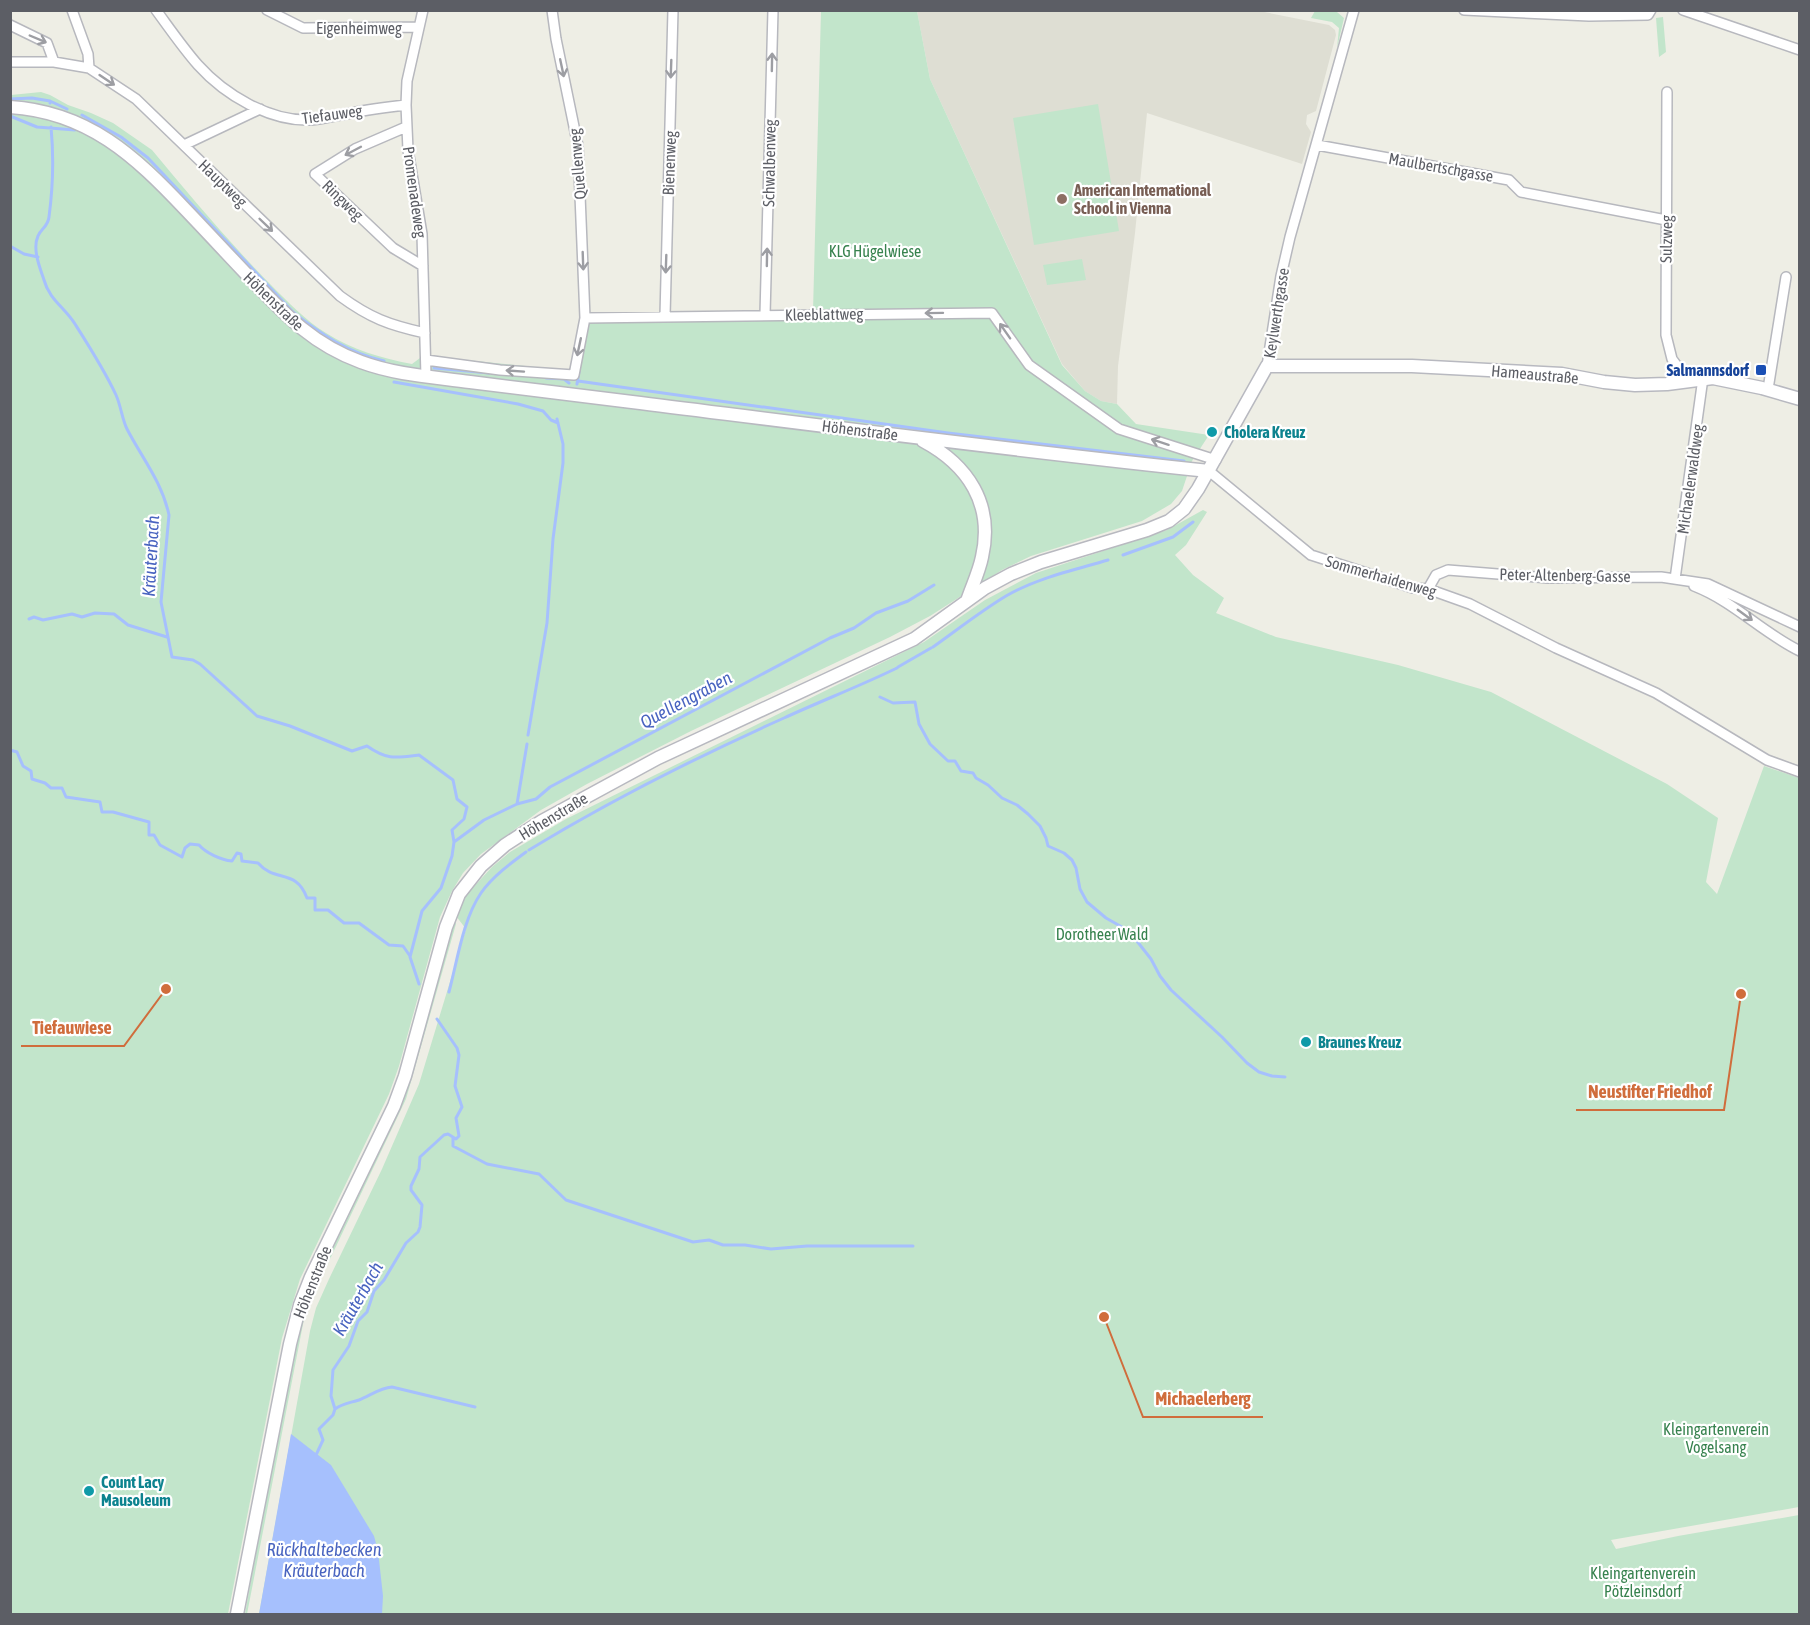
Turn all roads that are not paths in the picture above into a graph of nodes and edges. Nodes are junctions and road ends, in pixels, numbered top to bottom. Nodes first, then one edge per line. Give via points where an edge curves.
1 (72, 10) edge
2 (156, 10) edge
3 (267, 10) edge
4 (423, 10) edge
5 (552, 10) edge
6 (673, 10) edge
7 (773, 10) edge
8 (1354, 10) edge
9 (1464, 10) edge
10 (1651, 10) edge
11 (1683, 10) edge
12 (10, 25) edge
13 (419, 27) junction
14 (1800, 50) edge
15 (10, 62) edge
16 (54, 62) junction
17 (89, 68) junction
18 (1667, 92) dead end
19 (406, 105) junction
20 (10, 107) edge
21 (260, 109) junction
22 (406, 127) junction
23 (184, 145) junction
24 (1317, 145) junction
25 (1666, 220) junction
26 (423, 266) junction
27 (1786, 277) dead end
28 (765, 315) junction
29 (665, 316) junction
30 (585, 318) junction
31 (425, 333) junction
32 (426, 360) junction
33 (1267, 366) junction
34 (426, 376) junction
35 (1703, 378) junction
36 (1688, 381) junction
37 (1768, 389) junction
38 (1800, 399) edge
39 (917, 437) junction
40 (1216, 460) junction
41 (1209, 471) junction
42 (1675, 579) junction
43 (1428, 589) junction
44 (967, 601) junction
45 (1800, 627) edge
46 (1800, 651) edge
47 (1800, 772) edge
48 (237, 1614) edge

1 - 17 street
2 - 21 street, Tiefauweg via 198,66 232,95
3 - 13 street, Eigenheimweg via 303,28
4 - 13 street, Promenadeweg
5 -> 30 street, Quellenweg via 577,139
6 -> 29 street, Bienenweg
28 -> 7 street, Schwalbenweg
8 - 24 street, Keylwerthgasse
9 - 10 street via 1589,16 1648,15
11 - 14 street
12 -> 16 street via 48,43
13 - 19 street, Promenadeweg
15 - 16 street, Hauptweg
16 - 17 street, Hauptweg
17 -> 23 street, Hauptweg via 136,99
18 - 25 street, Sulzweg
19 - 21 street, Tiefauweg via 314,120 281,117
19 - 22 street, Promenadeweg
20 - 34 main road, Höhenstraße via 42,111 75,122 102,134 129,154 277,308 327,347 373,366
21 - 23 street
22 - 26 street, Promenadeweg
22 -> 26 street, Ringweg via 355,149 315,174 393,248
23 -> 31 street, Hauptweg via 339,296 380,321
24 - 25 street, Maulbertschgasse via 1509,180 1521,192
24 - 33 street, Keylwerthgasse via 1290,235
25 - 36 street, Sulzweg via 1666,335 1672,359
26 - 31 street, Promenadeweg
27 - 37 street
28 - 29 street, Kleeblattweg
40 -> 28 street, Kleeblattweg via 1119,429 1029,365 992,313
29 - 30 street, Kleeblattweg
30 -> 32 street via 573,375
31 - 32 street, Promenadeweg
32 - 34 street, Promenadeweg
33 - 36 main road, Hameaustraße via 1412,366 1562,374 1635,385
33 - 40 main road, Keylwerthgasse
34 - 39 main road, Höhenstraße
35 - 36 main road, Hameaustraße
35 - 37 main road, Hameaustraße
35 - 42 street, Michaelerwaldweg
37 - 38 main road, Hameaustraße
39 - 41 main road
39 - 44 main road, Höhenstraße via 959,466 980,502 985,542
40 - 41 main road, Keylwerthgasse
41 - 43 street, Sommerhaidenweg via 1311,555 1413,588
41 - 44 main road, Keylwerthgasse via 1188,504 1169,521 1026,567
42 - 43 street, Peter-Altenberg-Gasse via 1548,578 1448,570 1436,575
42 - 45 street, Peter-Altenberg-Gasse via 1708,584
42 -> 46 street, Peter-Altenberg-Gasse via 1722,598
43 - 47 street, Sommerhaidenweg via 1470,604 1656,693 1767,760
44 - 48 main road, Höhenstraße via 931,629 895,649 658,758 571,804 513,840 481,866 459,894 394,1106 298,1311

